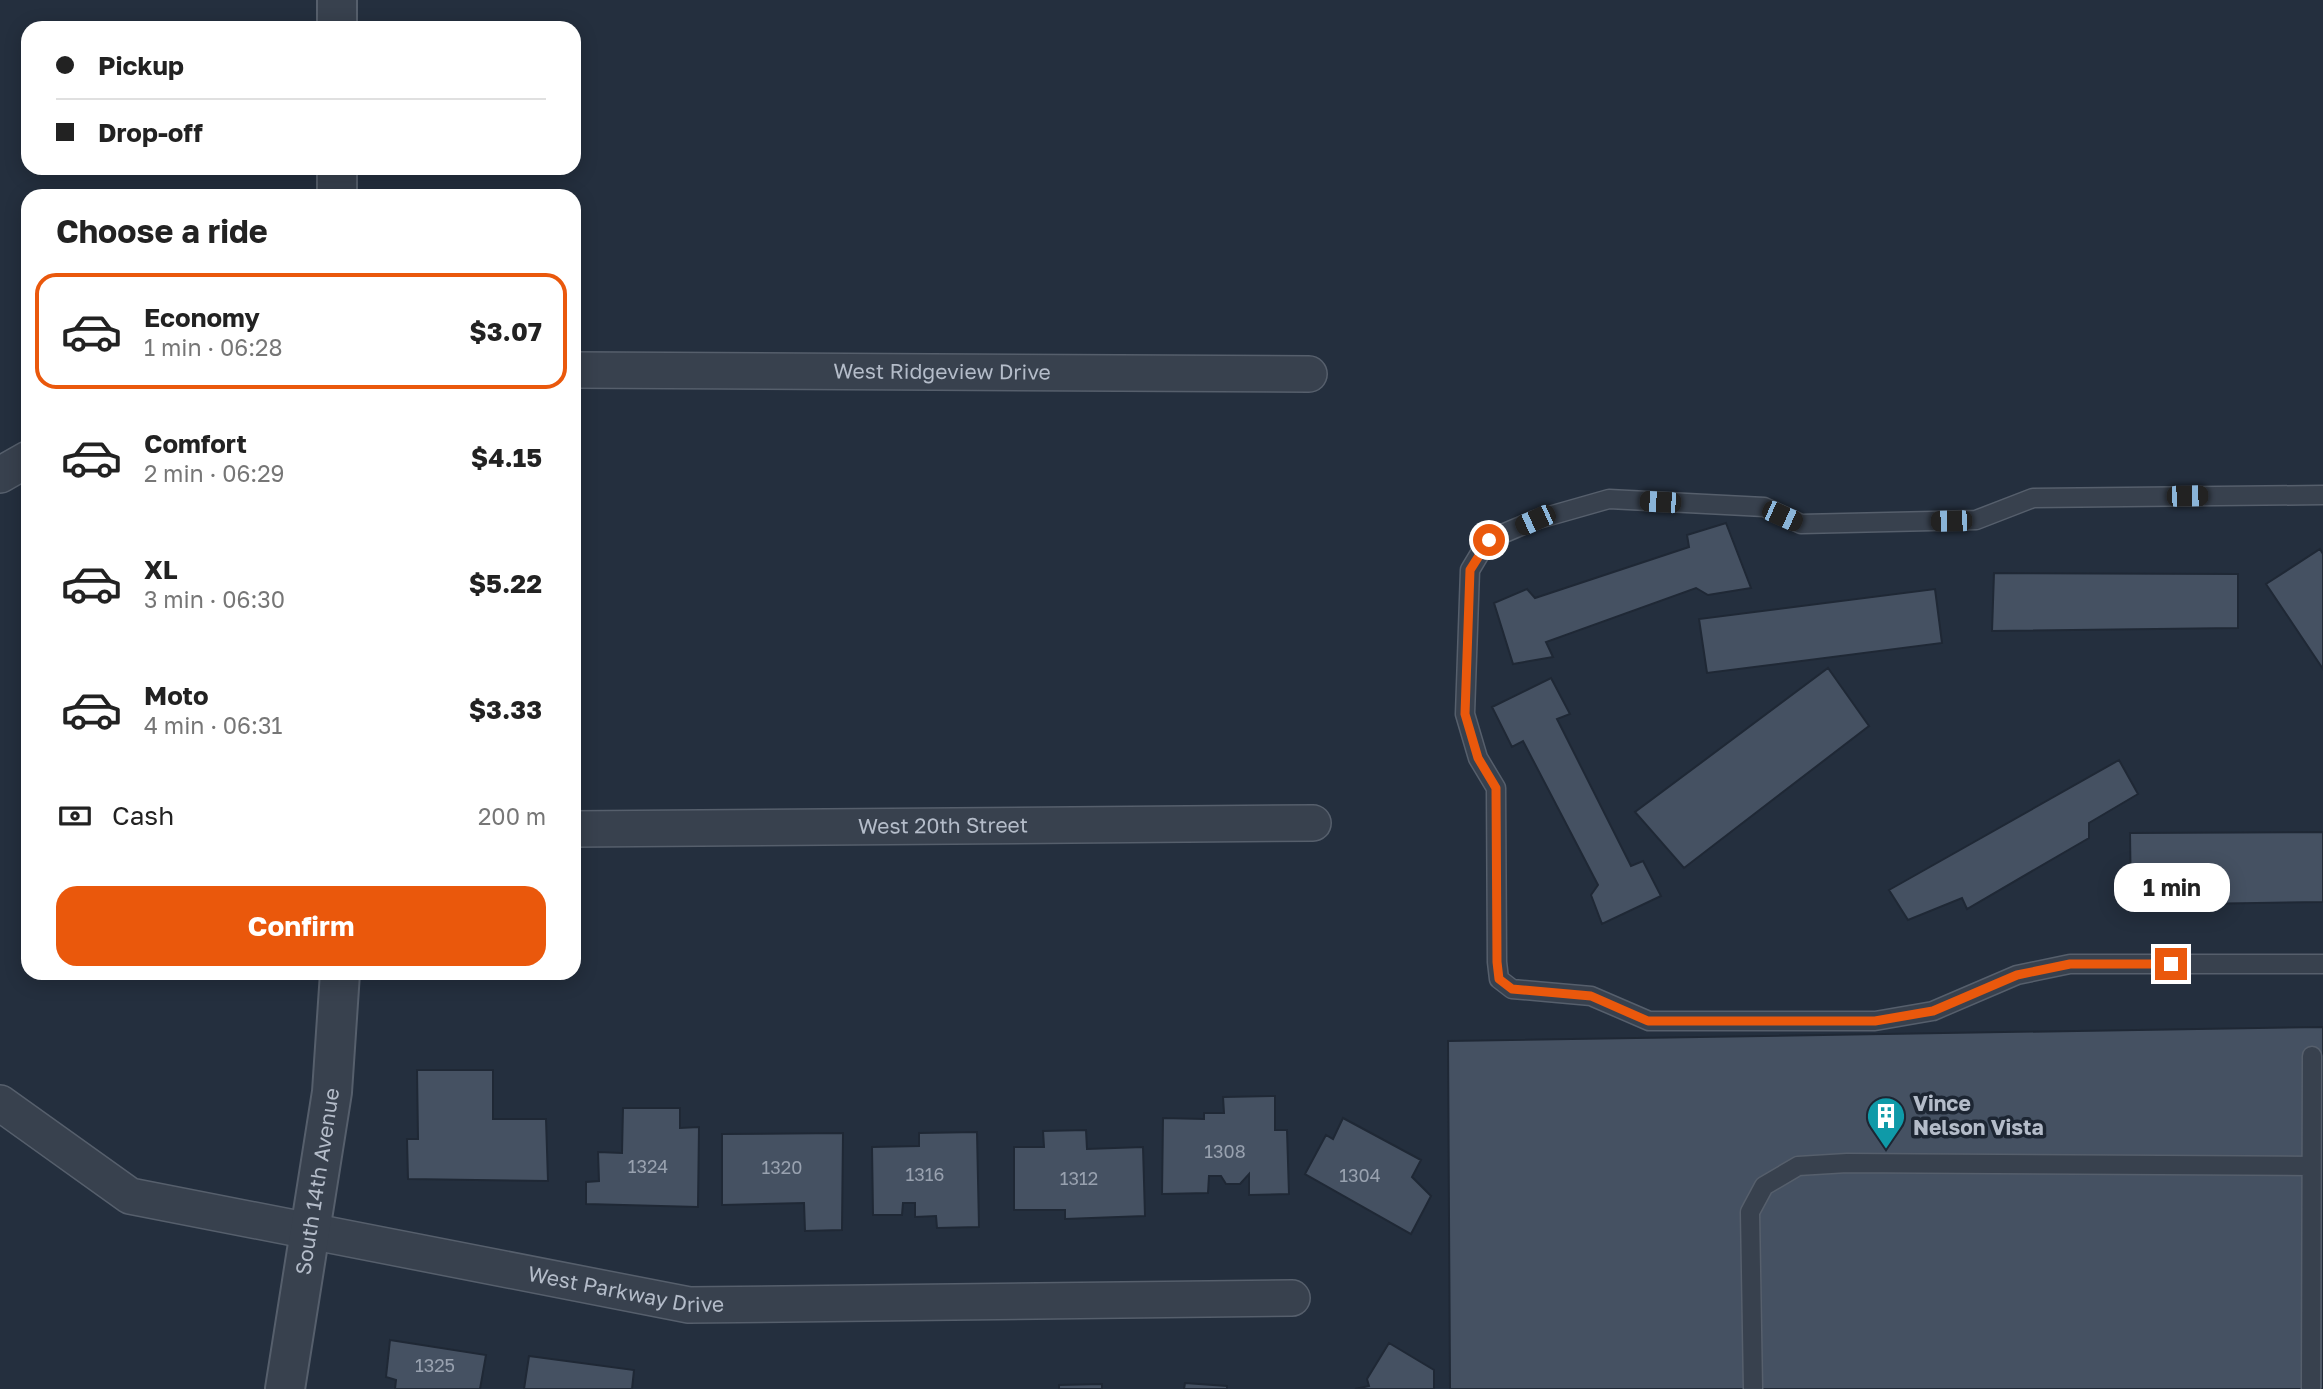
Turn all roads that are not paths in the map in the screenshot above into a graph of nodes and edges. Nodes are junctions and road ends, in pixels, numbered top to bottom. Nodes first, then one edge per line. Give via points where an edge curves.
1 (337, 0) edge
2 (337, 21) edge
3 (581, 370) edge
4 (1309, 374) dead end
5 (21, 463) edge
6 (0, 475) edge
7 (2323, 495) edge
8 (1313, 823) dead end
9 (581, 828) edge
10 (2323, 964) edge
11 (340, 980) edge
12 (2312, 1056) dead end
13 (0, 1103) edge
14 (2311, 1166) junction
15 (310, 1232) junction
16 (2317, 1268) edge
17 (1292, 1297) dead end
18 (2317, 1313) edge
19 (285, 1389) edge
20 (1753, 1389) edge
21 (2311, 1389) edge

1 - 2 street
3 - 4 street, West Ridgeview Drive
5 - 6 street
7 - 10 lane via 2033,498 1976,520 1801,524 1763,507 1609,499 1535,520 1489,540 1470,570 1465,714 1478,758 1496,788 1497,962 1499,979 1512,989 1591,996 1648,1021 1875,1021 1933,1011 2017,975 2070,964
8 - 9 street, West 20th Street
11 - 15 street, South 14th Avenue via 332,1092
12 - 14 lane
13 - 15 street, West Parkway Drive via 130,1196
14 - 16 lane
14 - 20 lane via 1798,1166 1763,1186 1749,1212
15 - 17 street, West Parkway Drive via 689,1305
15 - 19 street, South 14th Avenue
16 - 18 lane
18 - 21 lane

